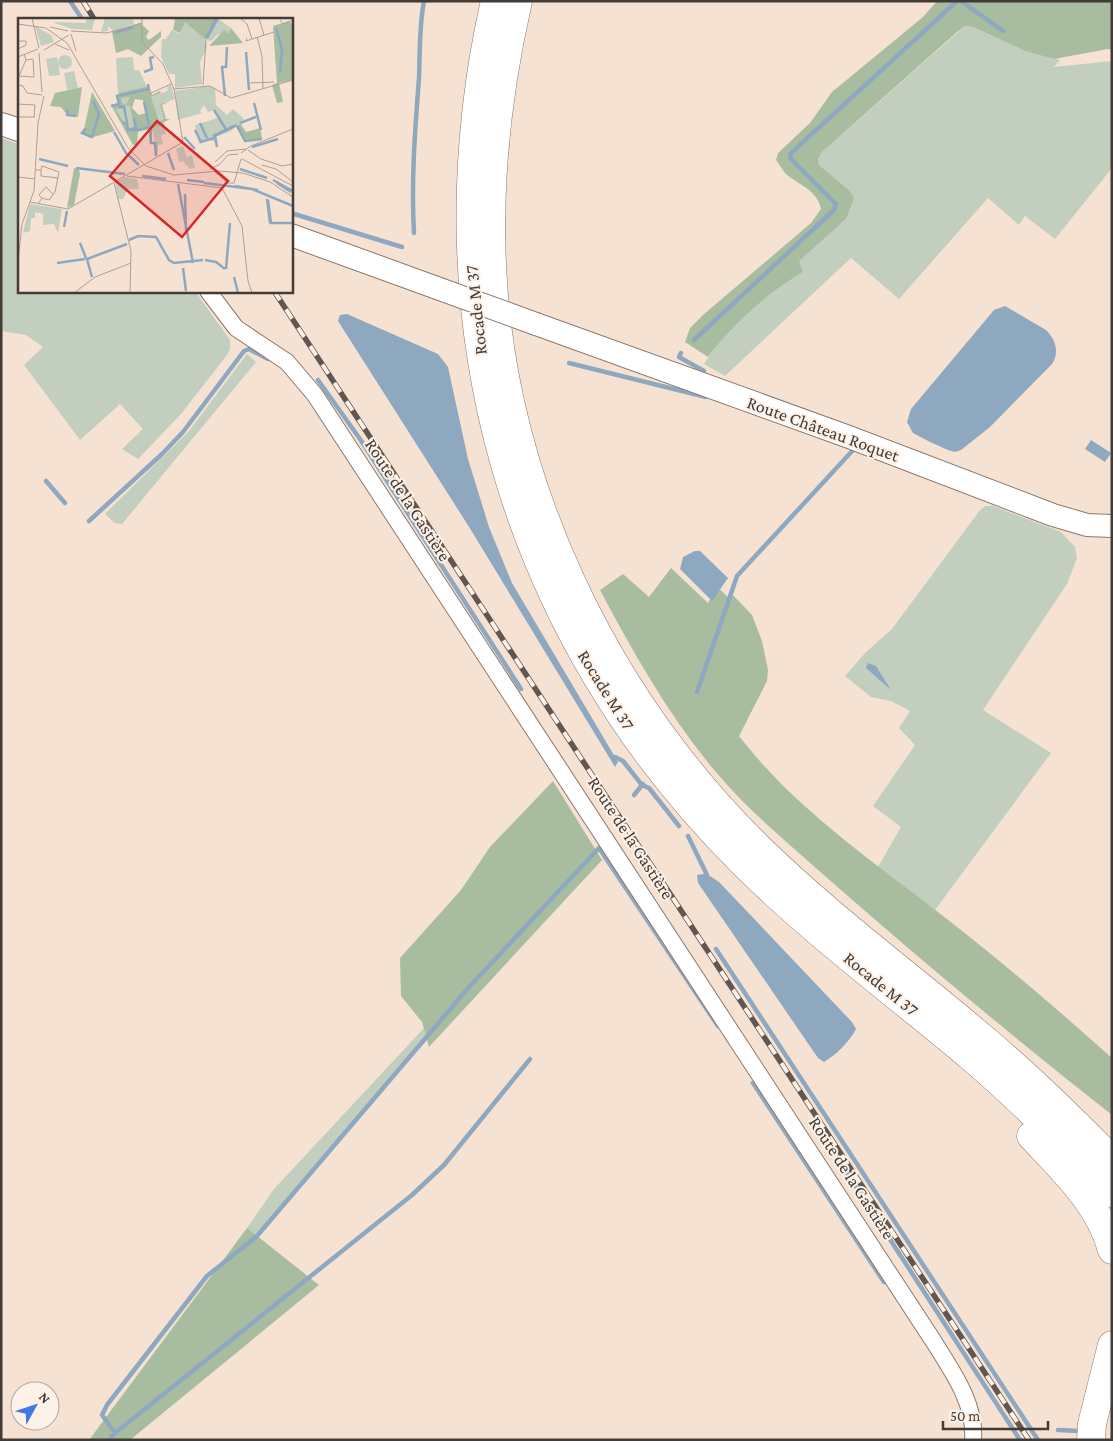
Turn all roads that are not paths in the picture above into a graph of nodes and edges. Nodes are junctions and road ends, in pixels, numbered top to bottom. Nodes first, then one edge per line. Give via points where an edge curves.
1 (495, 1) edge
2 (518, 1) edge
3 (1, 124) edge
4 (18, 130) edge
5 (292, 235) edge
6 (209, 292) edge
7 (1112, 526) edge
8 (938, 1030) junction
9 (994, 1047) junction
10 (1112, 1133) edge
11 (1112, 1160) edge
12 (1112, 1193) edge
13 (1112, 1250) edge
14 (1112, 1345) edge
15 (1112, 1404) edge
16 (973, 1440) edge
17 (1091, 1440) edge
18 (1105, 1440) edge

1 - 8 highway, Rocade M 37 via 480,75 471,159 469,214 473,298 483,372 497,436 518,508 546,579 570,629 612,701 661,771 701,819 802,918
2 - 9 highway, Rocade M 37 via 495,132 491,214 493,278 502,350 518,430 566,570 630,690 678,758 718,805 758,848 817,901
3 - 4 street
5 - 7 street, Route Château Roquet, bridge via 849,437 1053,515 1087,525
6 - 16 street, Route de la Gastière via 236,328 287,362 315,395 934,1342 963,1392 973,1425
8 - 12 highway, Rocade M 37 via 1024,1105
8 - 13 highway via 1083,1195 1103,1227
9 - 10 highway
9 - 11 highway, Rocade M 37
14 - 17 highway
15 - 18 highway via 1105,1426

